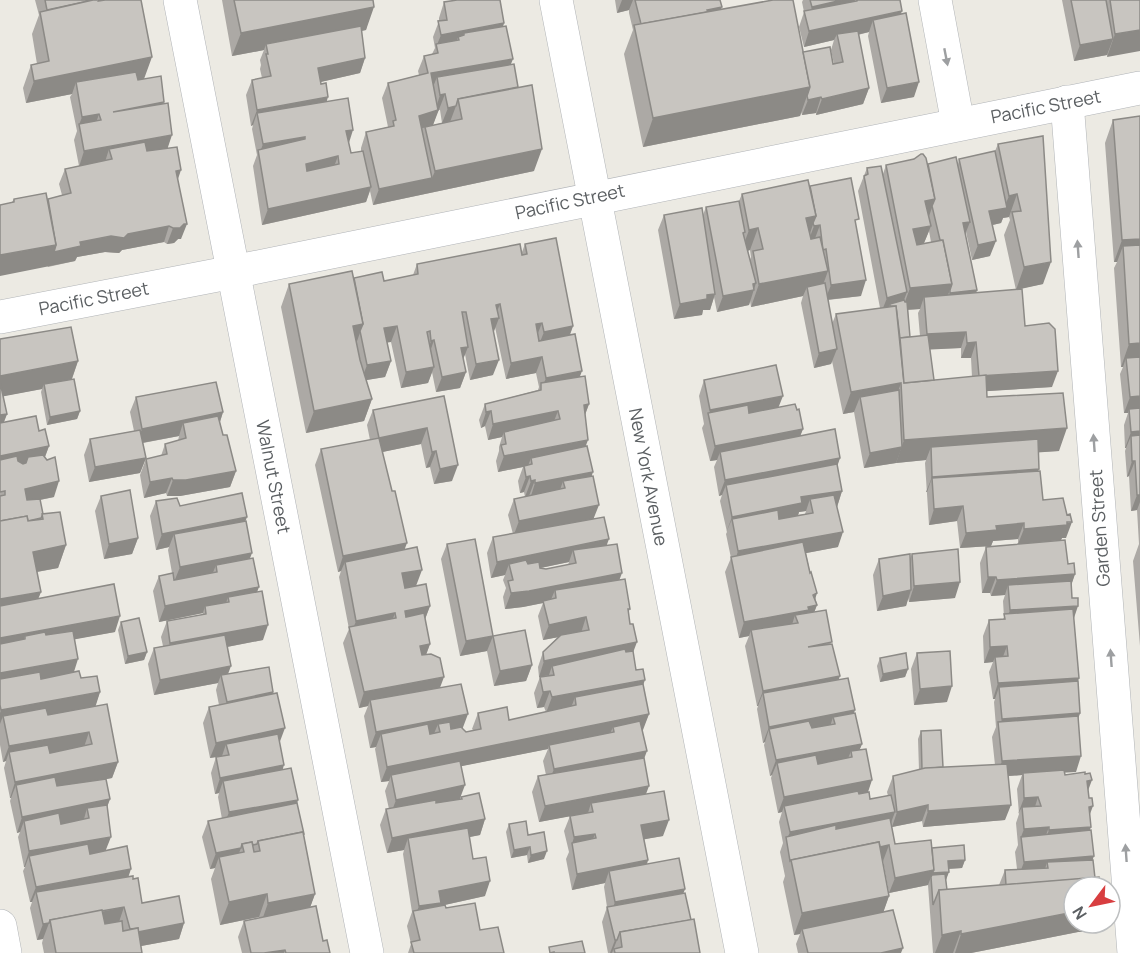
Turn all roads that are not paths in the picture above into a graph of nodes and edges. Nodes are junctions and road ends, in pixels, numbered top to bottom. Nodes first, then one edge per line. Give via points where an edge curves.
1 (180, 0) edge
2 (556, 0) edge
3 (935, 0) edge
4 (1140, 88) edge
5 (1067, 102) junction
6 (958, 124) junction
7 (594, 197) junction
8 (233, 272) junction
9 (0, 317) edge
10 (0, 926) edge
11 (5, 953) edge
12 (367, 953) edge
13 (742, 953) edge
14 (1137, 953) edge

1 - 8 street, Walnut Street
2 - 7 street, New York Avenue
3 -> 6 street
4 - 5 street, Pacific Street
5 - 6 street, Pacific Street
14 -> 5 street, Garden Street
6 - 7 street, Pacific Street
7 - 8 street, Pacific Street
7 - 13 street, New York Avenue
8 - 9 street, Pacific Street
8 - 12 street, Walnut Street
10 - 11 street

